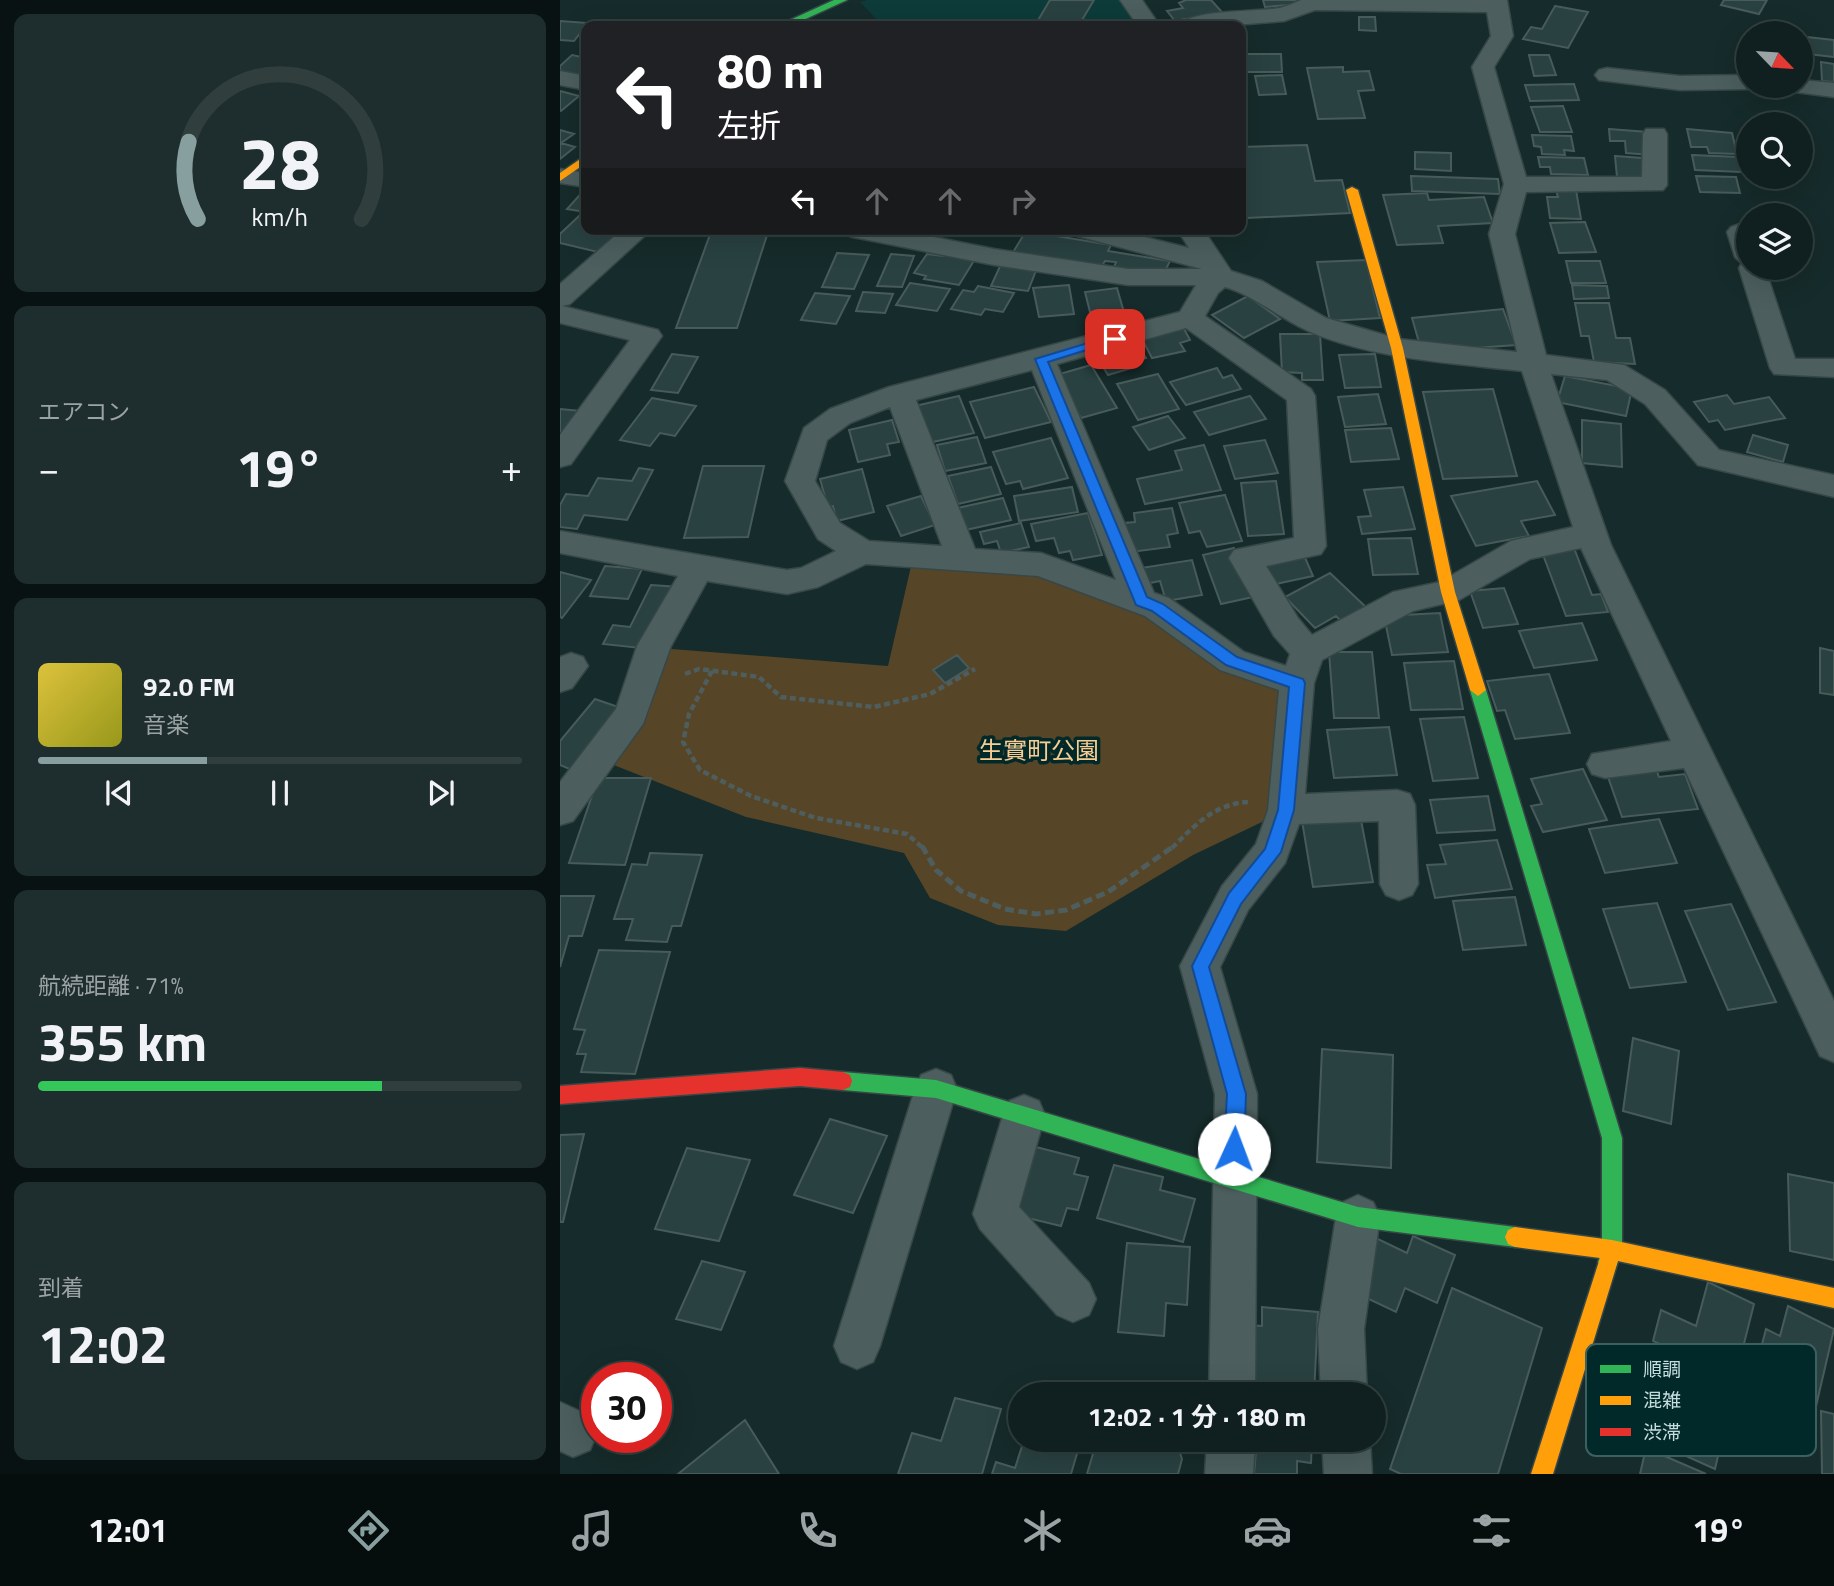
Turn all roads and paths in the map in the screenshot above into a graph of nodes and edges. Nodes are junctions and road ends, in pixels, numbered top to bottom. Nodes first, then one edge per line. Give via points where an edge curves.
1 (842, 0) edge
2 (1131, 0) edge
3 (1489, 0) edge
4 (1496, 0) edge
5 (794, 21) edge
6 (1146, 21) edge
7 (1216, 21) edge
8 (1607, 75) dead end
9 (560, 78) edge
10 (581, 82) edge
11 (1736, 82) edge
12 (1813, 88) edge
13 (1834, 90) edge
14 (1656, 134) dead end
15 (581, 164) edge
16 (570, 178) edge
17 (1516, 184) junction
18 (1352, 190) dead end
19 (632, 235) edge
20 (883, 235) edge
21 (1100, 235) edge
22 (1194, 235) edge
23 (1216, 269) junction
24 (1756, 280) edge
25 (560, 298) edge
26 (560, 314) edge
27 (1190, 318) junction
28 (1397, 348) junction
29 (1041, 359) junction
30 (1534, 365) junction
31 (1834, 368) edge
32 (899, 394) junction
33 (560, 457) edge
34 (1834, 486) edge
35 (1591, 535) junction
36 (560, 542) edge
37 (862, 552) junction
38 (963, 559) junction
39 (698, 568) junction
40 (1448, 592) junction
41 (1141, 601) junction
42 (1303, 668) junction
43 (975, 669) dead end
44 (712, 671) junction
45 (638, 697) junction
46 (1694, 752) junction
47 (1605, 764) dead end
48 (1269, 806) junction
49 (560, 810) edge
50 (1399, 884) dead end
51 (1834, 1044) edge
52 (936, 1089) junction
53 (560, 1095) edge
54 (1024, 1115) junction
55 (1233, 1177) junction
56 (1358, 1217) junction
57 (1612, 1250) junction
58 (1834, 1298) edge
59 (1073, 1299) dead end
60 (857, 1346) dead end
61 (1232, 1382) edge
62 (1343, 1382) edge
63 (1230, 1452) edge
64 (1347, 1452) edge
65 (1229, 1474) edge
66 (1348, 1474) edge
67 (1542, 1474) edge

1 - 5 street
2 - 6 street
3 - 7 street via 1479,8 1313,3 1284,14
4 - 17 street via 1502,36 1483,67
8 - 11 street via 1679,83
9 - 10 street
12 - 13 street
14 - 17 street via 1654,185
15 - 16 street
17 - 30 street via 1502,234
18 - 28 street
19 - 25 street
20 - 23 street via 1128,277
21 - 23 street
22 - 23 street
23 - 27 street
23 - 28 street via 1316,324
24 - 31 street via 1784,368
26 - 33 street via 648,336
27 - 29 street
27 - 42 street via 1301,396 1310,546 1245,558 1286,627
28 - 30 street
28 - 40 street
29 - 32 street
29 - 41 street
30 - 34 street via 1614,372 1655,397 1709,458
30 - 35 street
32 - 37 street via 840,416 814,435 800,481 829,531
32 - 38 street
35 - 40 street via 1522,549
35 - 46 street
36 - 39 street
37 - 38 street
37 - 39 street via 807,579 787,582
38 - 41 street via 1041,565
39 - 45 street via 654,646
40 - 42 street via 1405,601
40 - 57 street via 1612,1138
41 - 42 street via 1157,607 1231,661
42 - 48 street
43 - 44 path via 930,694 874,707 781,697 759,677
44 - 45 path via 699,669 682,675 664,704
44 - 48 path via 689,714 683,742 700,770 751,796 816,818 907,834 922,846 936,870 961,891 1005,909 1036,914 1066,910 1108,892 1166,853 1202,817 1231,803
45 - 49 street via 631,714
46 - 47 street
46 - 51 street
48 - 50 street via 1397,805
48 - 55 street via 1272,852 1235,898 1200,966 1236,1094
52 - 53 street via 800,1077
52 - 54 street
52 - 60 street
54 - 55 street
54 - 59 street via 995,1214
55 - 56 street
55 - 61 street
56 - 57 street
56 - 62 street via 1341,1329
57 - 58 street
57 - 67 street
63 - 65 street
64 - 66 street

